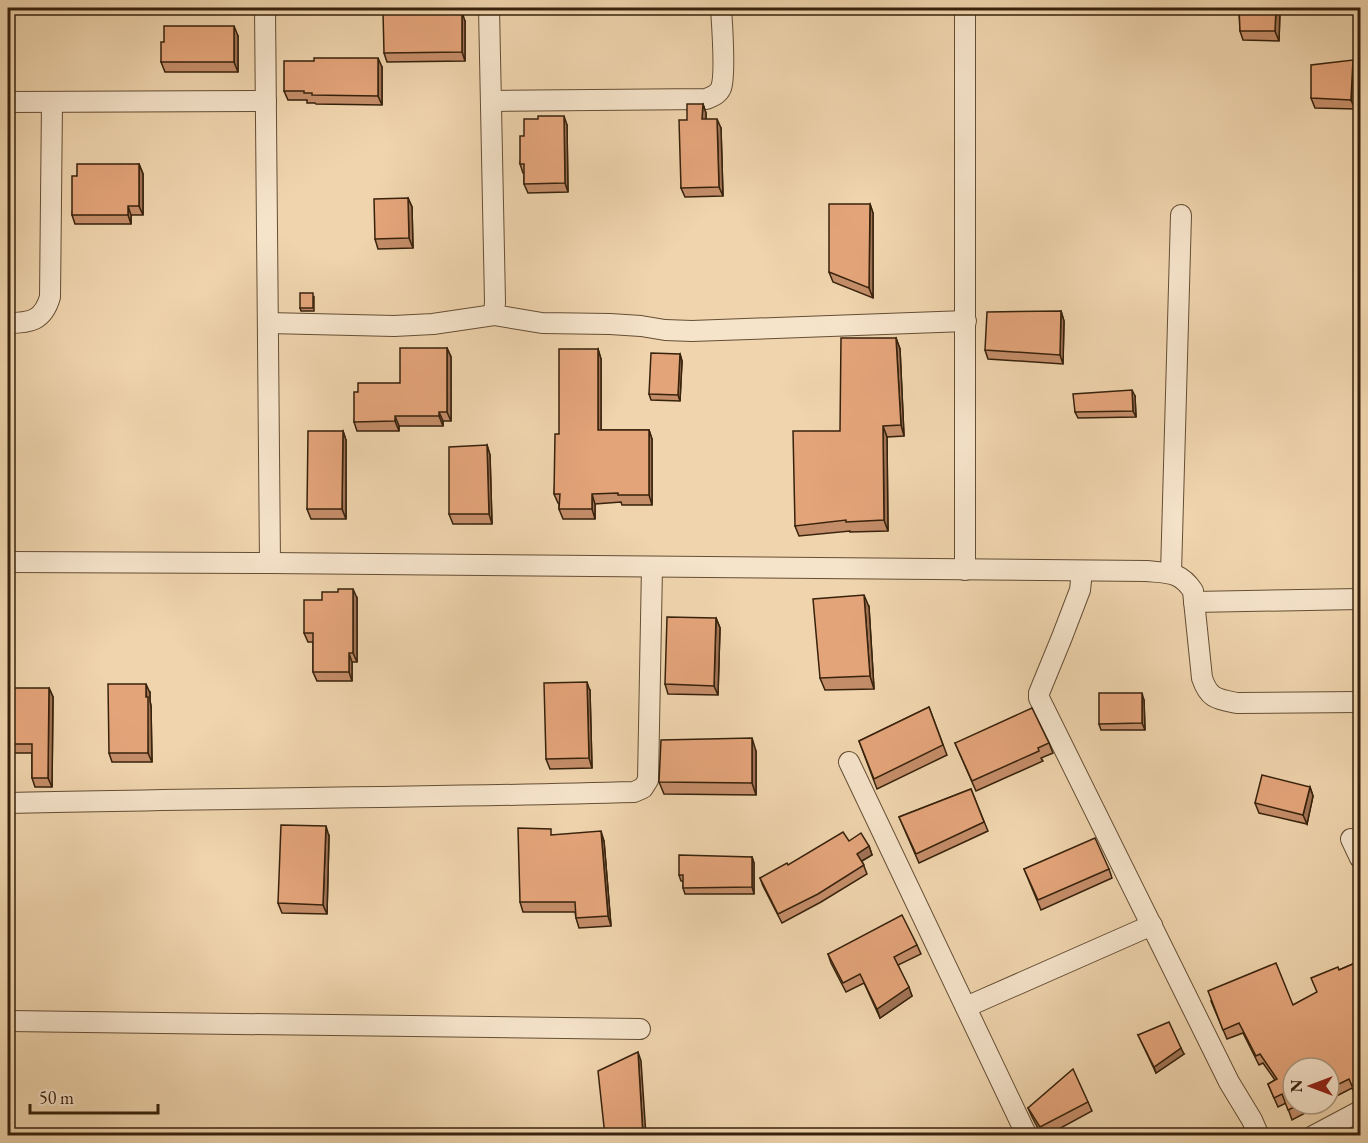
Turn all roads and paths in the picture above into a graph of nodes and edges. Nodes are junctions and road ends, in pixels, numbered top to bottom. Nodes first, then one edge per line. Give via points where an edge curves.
1 (265, 8) edge
2 (489, 8) edge
3 (722, 8) edge
4 (965, 8) edge
5 (266, 101) junction
6 (491, 101) junction
7 (8, 102) edge
8 (52, 102) junction
9 (1181, 215) dead end
10 (494, 315) junction
11 (966, 321) junction
12 (8, 323) edge
13 (268, 323) junction
14 (8, 562) edge
15 (270, 563) junction
16 (652, 567) junction
17 (965, 570) junction
18 (1082, 571) junction
19 (1171, 573) junction
20 (1360, 599) edge
21 (1194, 602) junction
22 (1360, 702) edge
23 (849, 762) dead end
24 (8, 803) edge
25 (1351, 839) dead end
26 (1360, 858) edge
27 (1152, 925) junction
28 (966, 1007) junction
29 (8, 1021) edge
30 (640, 1029) dead end
31 (1360, 1111) edge
32 (1027, 1136) edge
33 (1259, 1136) edge
34 (1313, 1136) edge

1 - 5 street
2 - 6 street
3 - 6 street via 721,88 706,99
4 - 11 street
5 - 8 street
5 - 13 street
6 - 10 street
7 - 8 street
8 - 12 street via 50,297 47,308 38,317
9 - 19 street
10 - 11 street via 543,323 692,332
10 - 13 street via 414,325
11 - 17 street
13 - 15 street
14 - 15 street
15 - 16 street
16 - 17 street
16 - 24 street via 648,780 634,792
17 - 18 street
18 - 19 street
18 - 27 street via 1080,590 1039,699
19 - 21 street via 1189,585
20 - 21 street
21 - 22 street via 1202,678 1212,696 1237,703
23 - 28 street
25 - 26 street
27 - 28 street
27 - 33 street
28 - 32 street
29 - 30 street
31 - 34 street

